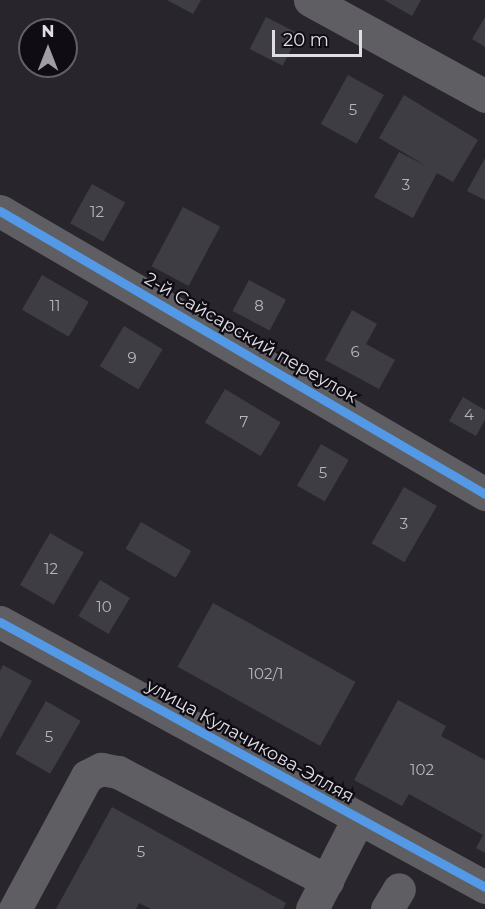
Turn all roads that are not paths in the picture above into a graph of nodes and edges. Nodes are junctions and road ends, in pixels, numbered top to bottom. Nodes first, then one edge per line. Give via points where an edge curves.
1 (310, 0) edge
2 (485, 96) edge
3 (0, 211) edge
4 (485, 494) edge
5 (0, 622) edge
6 (358, 819) junction
7 (485, 887) edge
8 (320, 895) edge
9 (15, 909) edge

1 - 2 street
3 - 4 street, 2-й Сайсарский переулок
5 - 6 street, улица Кулачикова-Элляя
6 - 7 street, улица Кулачикова-Элляя
6 - 8 street
8 - 9 street via 118,772 101,770 87,776

